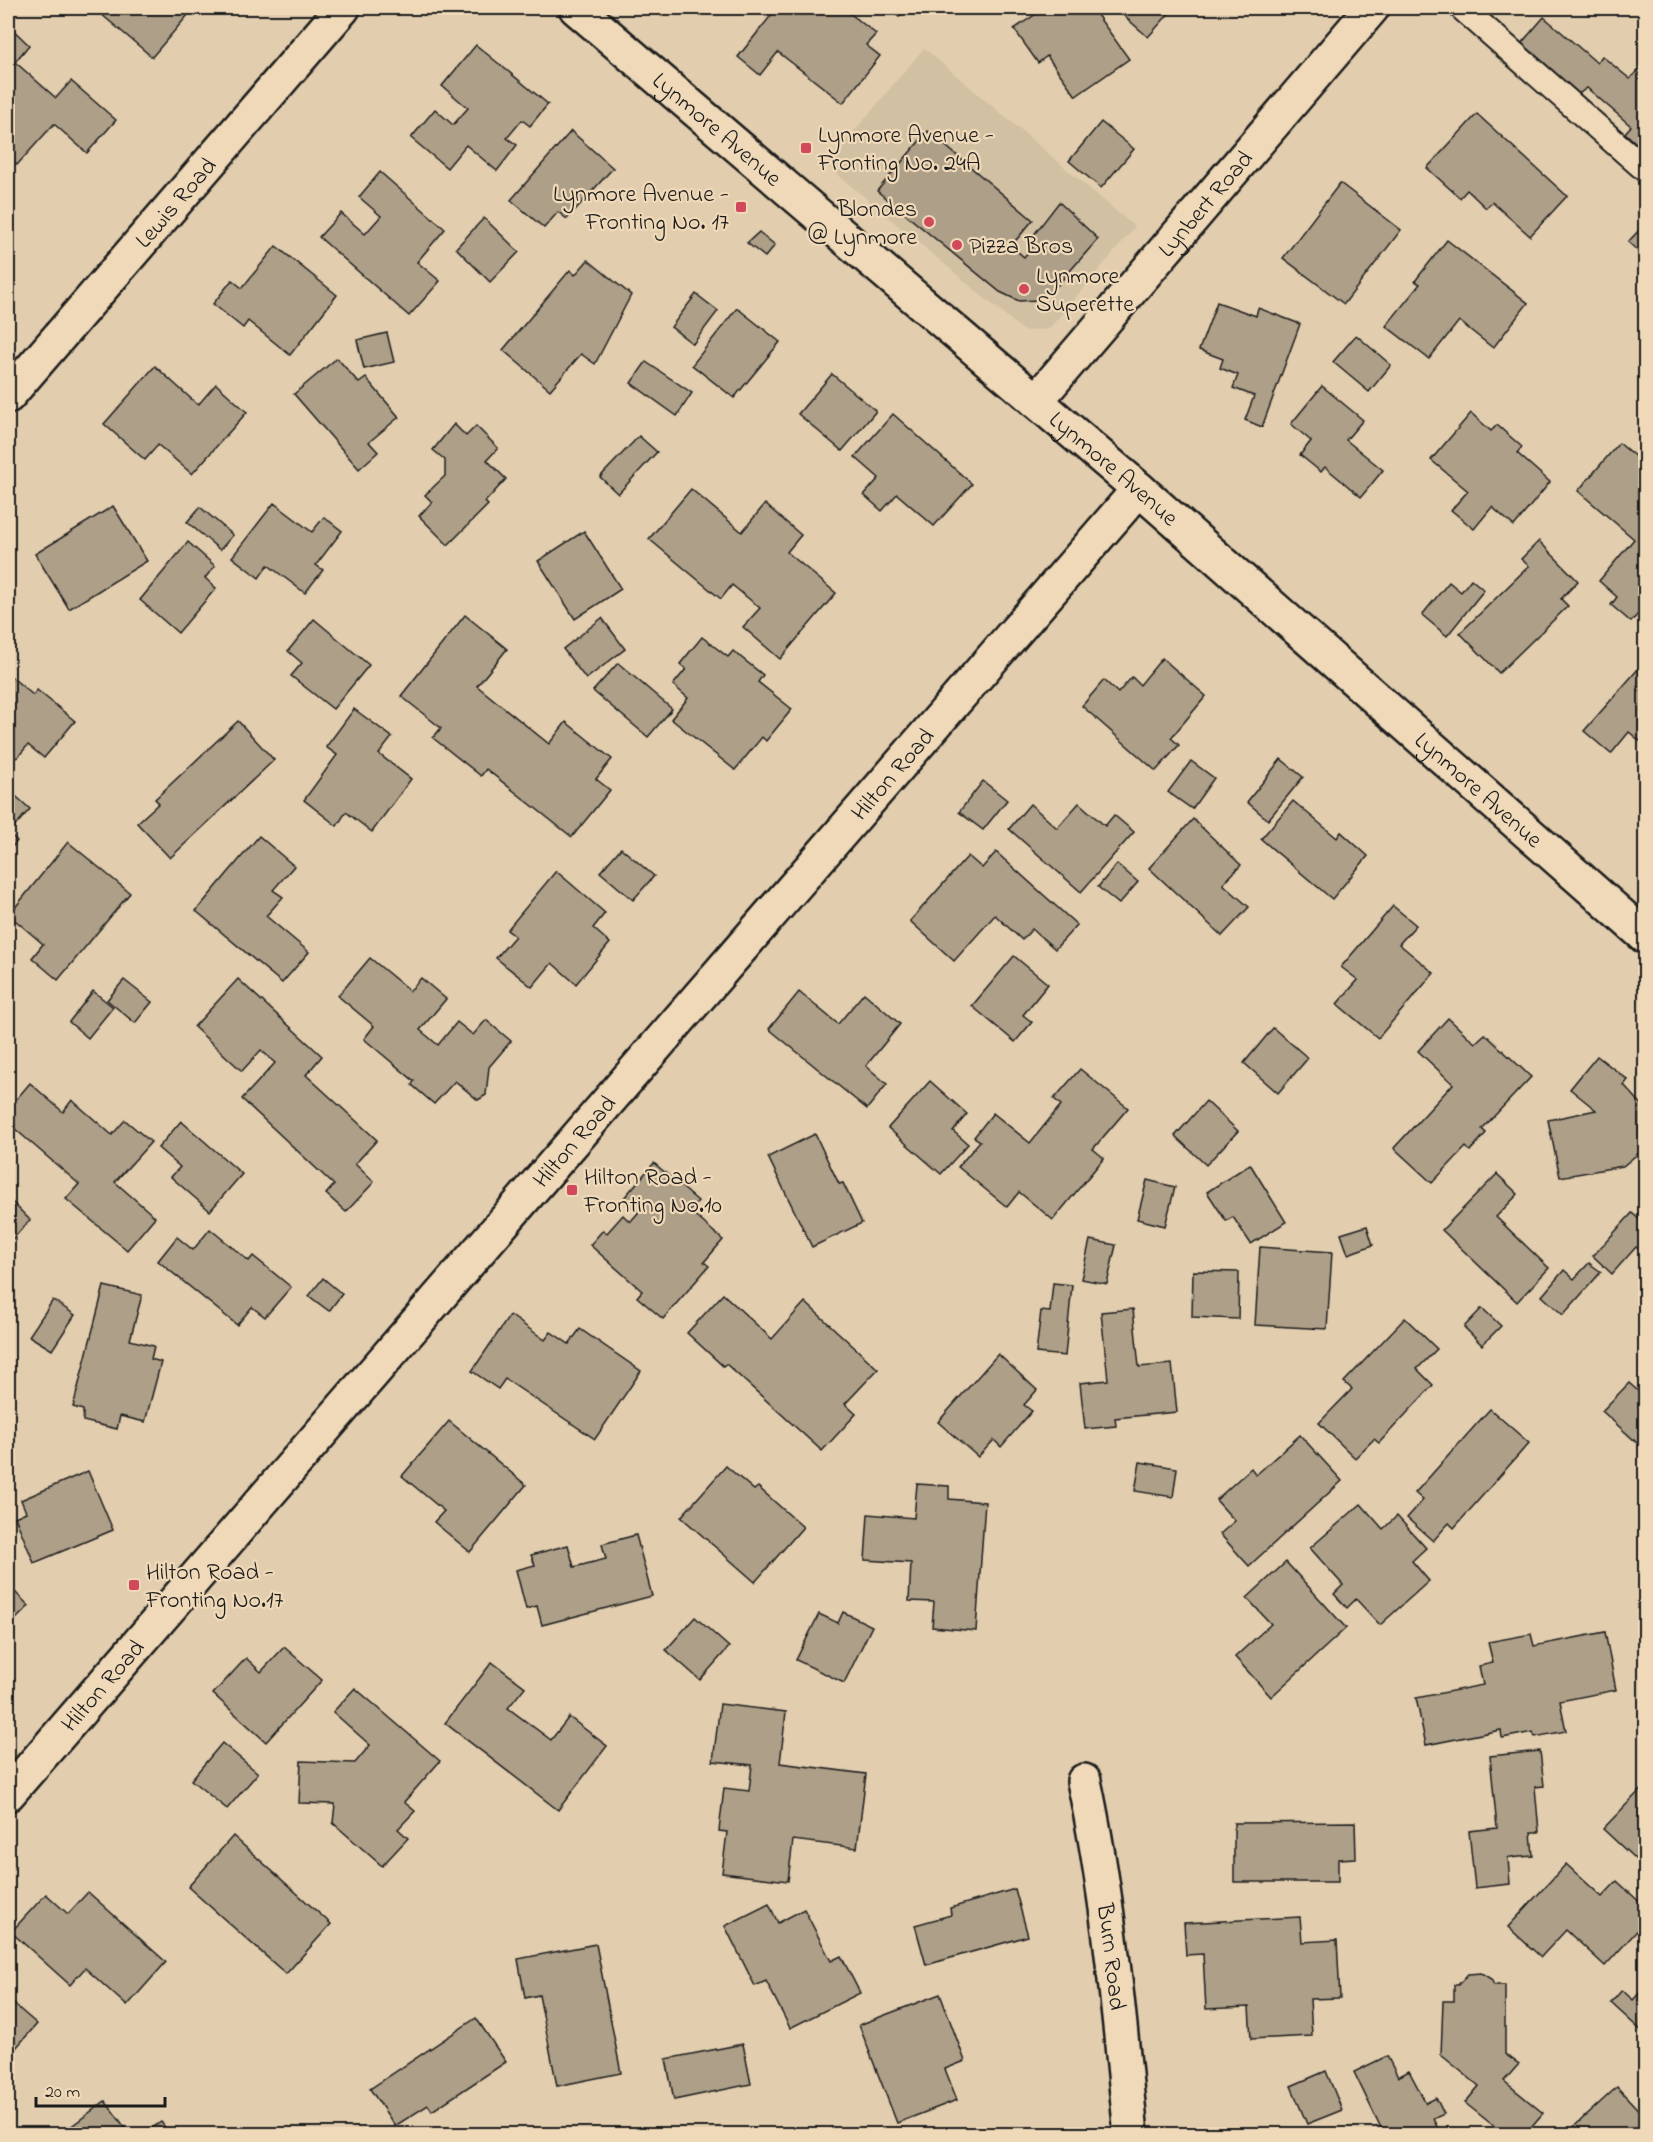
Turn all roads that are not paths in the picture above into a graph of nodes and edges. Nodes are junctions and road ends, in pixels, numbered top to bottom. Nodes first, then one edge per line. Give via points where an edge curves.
1 (343, 8) edge
2 (576, 8) edge
3 (1372, 8) edge
4 (1462, 8) edge
5 (1646, 170) edge
6 (8, 396) edge
7 (1036, 401) junction
8 (1138, 489) junction
9 (1646, 937) edge
10 (1084, 1781) dead end
11 (8, 1794) edge
12 (1131, 2134) edge

1 - 6 street, Lewis Road
2 - 7 street, Lynmore Avenue
3 - 7 street, Lynbert Road
4 - 5 lane
7 - 8 street, Lynmore Avenue
8 - 9 street, Lynmore Avenue
8 - 11 street, Hilton Road
10 - 12 street, Burn Road via 1113,1953

